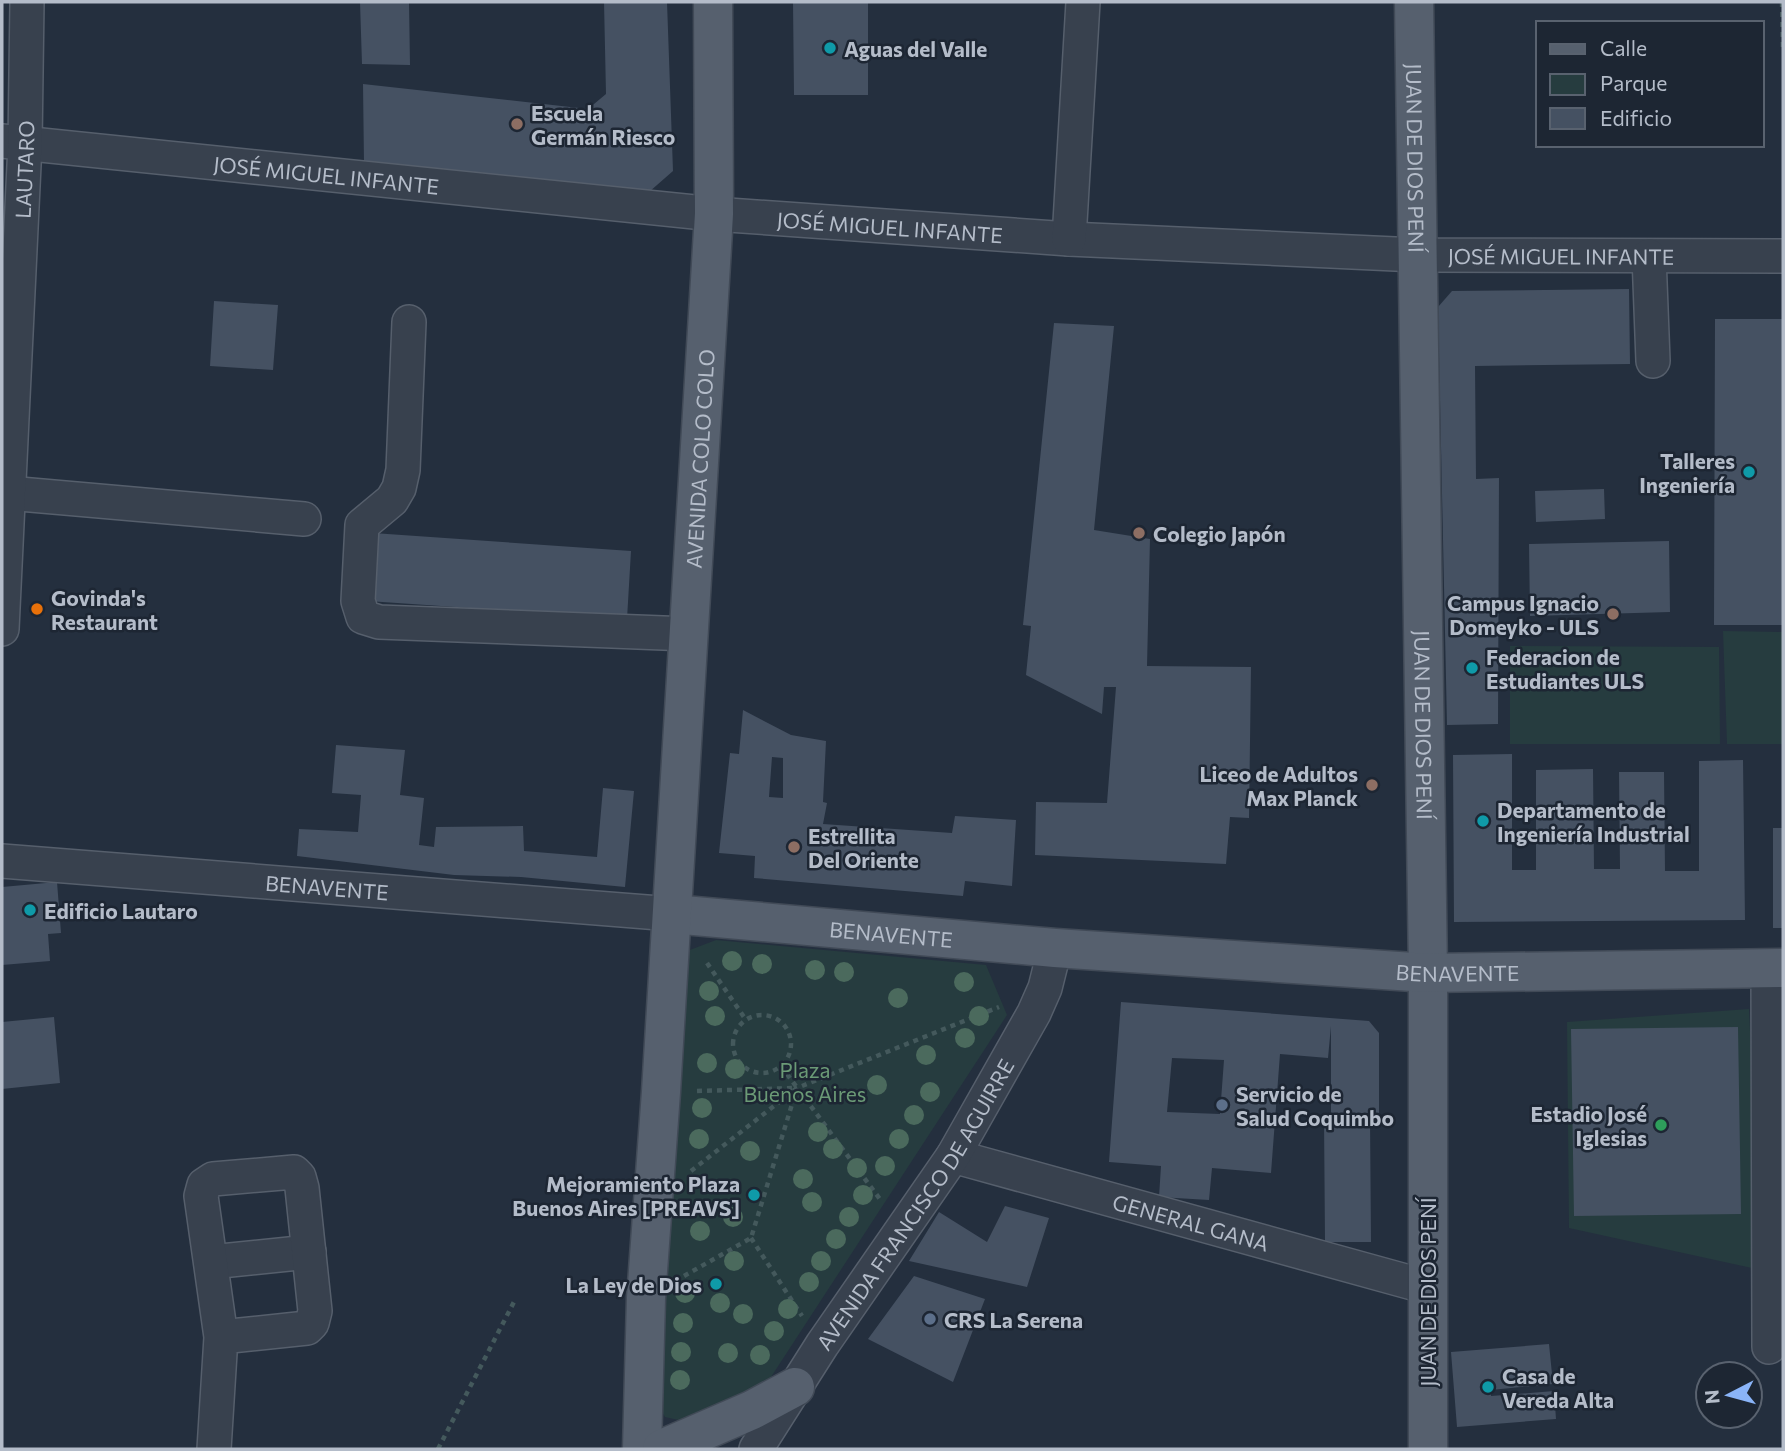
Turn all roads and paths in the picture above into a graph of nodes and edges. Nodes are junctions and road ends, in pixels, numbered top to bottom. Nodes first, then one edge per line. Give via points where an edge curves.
1 (27, 2) edge
2 (713, 2) edge
3 (1083, 2) edge
4 (1414, 2) edge
5 (1782, 2) edge
6 (1783, 52) edge
7 (13, 143) edge
8 (714, 214) junction
9 (1069, 239) junction
10 (1417, 255) junction
11 (1649, 256) junction
12 (1783, 256) edge
13 (409, 322) dead end
14 (1653, 361) dead end
15 (8, 494) junction
16 (304, 519) dead end
17 (2, 629) edge
18 (689, 634) junction
19 (2, 861) edge
20 (672, 914) junction
21 (1055, 948) junction
22 (1775, 968) edge
23 (1428, 973) junction
24 (1045, 988) junction
25 (746, 1020) junction
26 (781, 1066) junction
27 (797, 1088) junction
28 (661, 1092) junction
29 (953, 1156) junction
30 (653, 1201) junction
31 (902, 1228) junction
32 (751, 1238) junction
33 (309, 1252) junction
34 (211, 1262) junction
35 (1427, 1287) junction
36 (516, 1298) dead end
37 (646, 1298) junction
38 (221, 1337) junction
39 (822, 1345) junction
40 (1769, 1347) dead end
41 (795, 1387) junction
42 (214, 1449) edge
43 (438, 1449) edge
44 (642, 1449) edge
45 (662, 1449) edge
46 (756, 1449) edge
47 (1428, 1449) edge

1 - 7 street, LAUTARO
2 - 8 main road, AVENIDA COLO COLO
3 - 9 street
4 - 10 main road, JUAN DE DIOS PENÍ
5 - 6 path
7 - 8 street, JOSÉ MIGUEL INFANTE
7 - 15 street, LAUTARO
8 - 9 street, JOSÉ MIGUEL INFANTE
8 - 18 main road, AVENIDA COLO COLO
9 - 10 street, JOSÉ MIGUEL INFANTE
10 - 11 street, JOSÉ MIGUEL INFANTE
10 - 23 main road, JUAN DE DIOS PENÍ
11 - 12 street, JOSÉ MIGUEL INFANTE
11 - 14 street
13 - 18 street via 403,470 393,500 362,525 358,601 363,617 379,622
15 - 16 street
15 - 17 street, LAUTARO
18 - 20 main road, AVENIDA COLO COLO
19 - 20 street, BENAVENTE
20 - 21 main road, BENAVENTE
20 - 25 path
20 - 28 main road
21 - 23 main road, BENAVENTE
21 - 24 street, AVENIDA FRANCISCO DE AGUIRRE
22 - 23 main road, BENAVENTE
22 - 40 street
23 - 35 main road, JUAN DE DIOS PENÍ
24 - 27 path
24 - 29 street, AVENIDA FRANCISCO DE AGUIRRE via 1021,1040
25 - 26 path via 774,1017 788,1031 790,1050
25 - 26 path via 734,1035 739,1062 754,1072
26 - 27 path
27 - 28 path
27 - 30 path
27 - 31 path
27 - 32 path
28 - 30 main road
29 - 31 street, AVENIDA FRANCISCO DE AGUIRRE
29 - 35 street, GENERAL GANA
30 - 37 main road
31 - 39 street, AVENIDA FRANCISCO DE AGUIRRE
32 - 37 path
32 - 39 path
33 - 34 street
33 - 34 street via 302,1188 294,1172 213,1180 204,1185 201,1196
33 - 38 street via 315,1311 307,1328
34 - 38 street
35 - 47 main road, JUAN DE DIOS PENÍ
36 - 43 path
37 - 44 main road
38 - 42 street
39 - 41 street, AVENIDA FRANCISCO DE AGUIRRE
41 - 45 main road
41 - 46 street, AVENIDA FRANCISCO DE AGUIRRE

